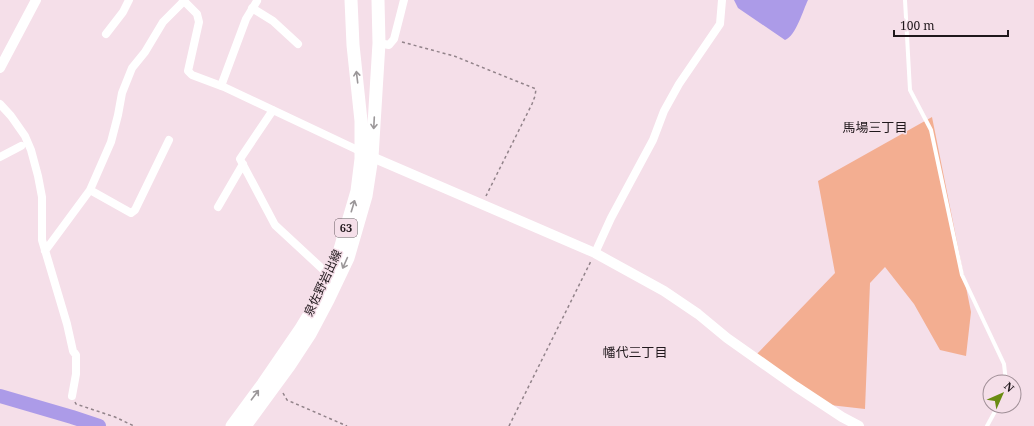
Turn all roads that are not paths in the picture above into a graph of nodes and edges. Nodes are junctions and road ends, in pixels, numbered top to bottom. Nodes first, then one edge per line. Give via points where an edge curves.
1 (36, 0) edge
2 (129, 0) edge
3 (183, 0) edge
4 (351, 0) edge
5 (378, 0) edge
6 (404, 0) edge
7 (722, 0) edge
8 (906, 0) edge
9 (255, 4) edge
10 (106, 34) dead end
11 (379, 43) junction
12 (298, 44) dead end
13 (0, 68) edge
14 (221, 86) junction
15 (0, 104) edge
16 (273, 110) junction
17 (169, 140) dead end
18 (21, 146) dead end
19 (366, 154) junction
20 (0, 157) edge
21 (243, 164) junction
22 (90, 190) junction
23 (218, 207) dead end
24 (45, 251) junction
25 (595, 253) junction
26 (329, 275) junction
27 (1005, 374) edge
28 (72, 396) road end
29 (994, 414) edge
30 (232, 426) edge
31 (245, 426) edge
32 (858, 426) edge
33 (987, 426) edge

1 - 13 street
2 - 10 street
3 - 14 street via 196,14 199,22 188,71
3 - 22 street via 163,22 132,68 122,93 111,142
19 -> 4 main road, 泉佐野岩出線 / 63 via 353,45
5 - 11 main road, 泉佐野岩出線 / 63
6 - 11 street via 394,39 389,45
7 - 25 street via 720,24 679,84 664,111 653,140
8 - 27 lane via 910,90 932,130 962,275 1004,364
9 - 12 street
9 - 14 street via 246,19
11 -> 19 main road, 泉佐野岩出線 / 63
14 - 16 street
15 - 24 street via 12,116 31,150 42,197 42,240
16 - 19 street
16 - 21 street via 240,159
17 - 22 street via 135,210 131,213
18 - 20 street
19 - 25 street
26 -> 19 main road, 泉佐野岩出線 / 63 via 338,256
19 -> 31 main road, 泉佐野岩出線 / 63 via 366,196 348,258 310,334
21 - 23 street
21 - 26 street via 275,225
22 - 24 street
24 - 28 street via 76,355
25 - 32 street via 664,291 727,338
30 -> 26 main road, 泉佐野岩出線 / 63 via 300,330 320,297
29 - 33 lane

